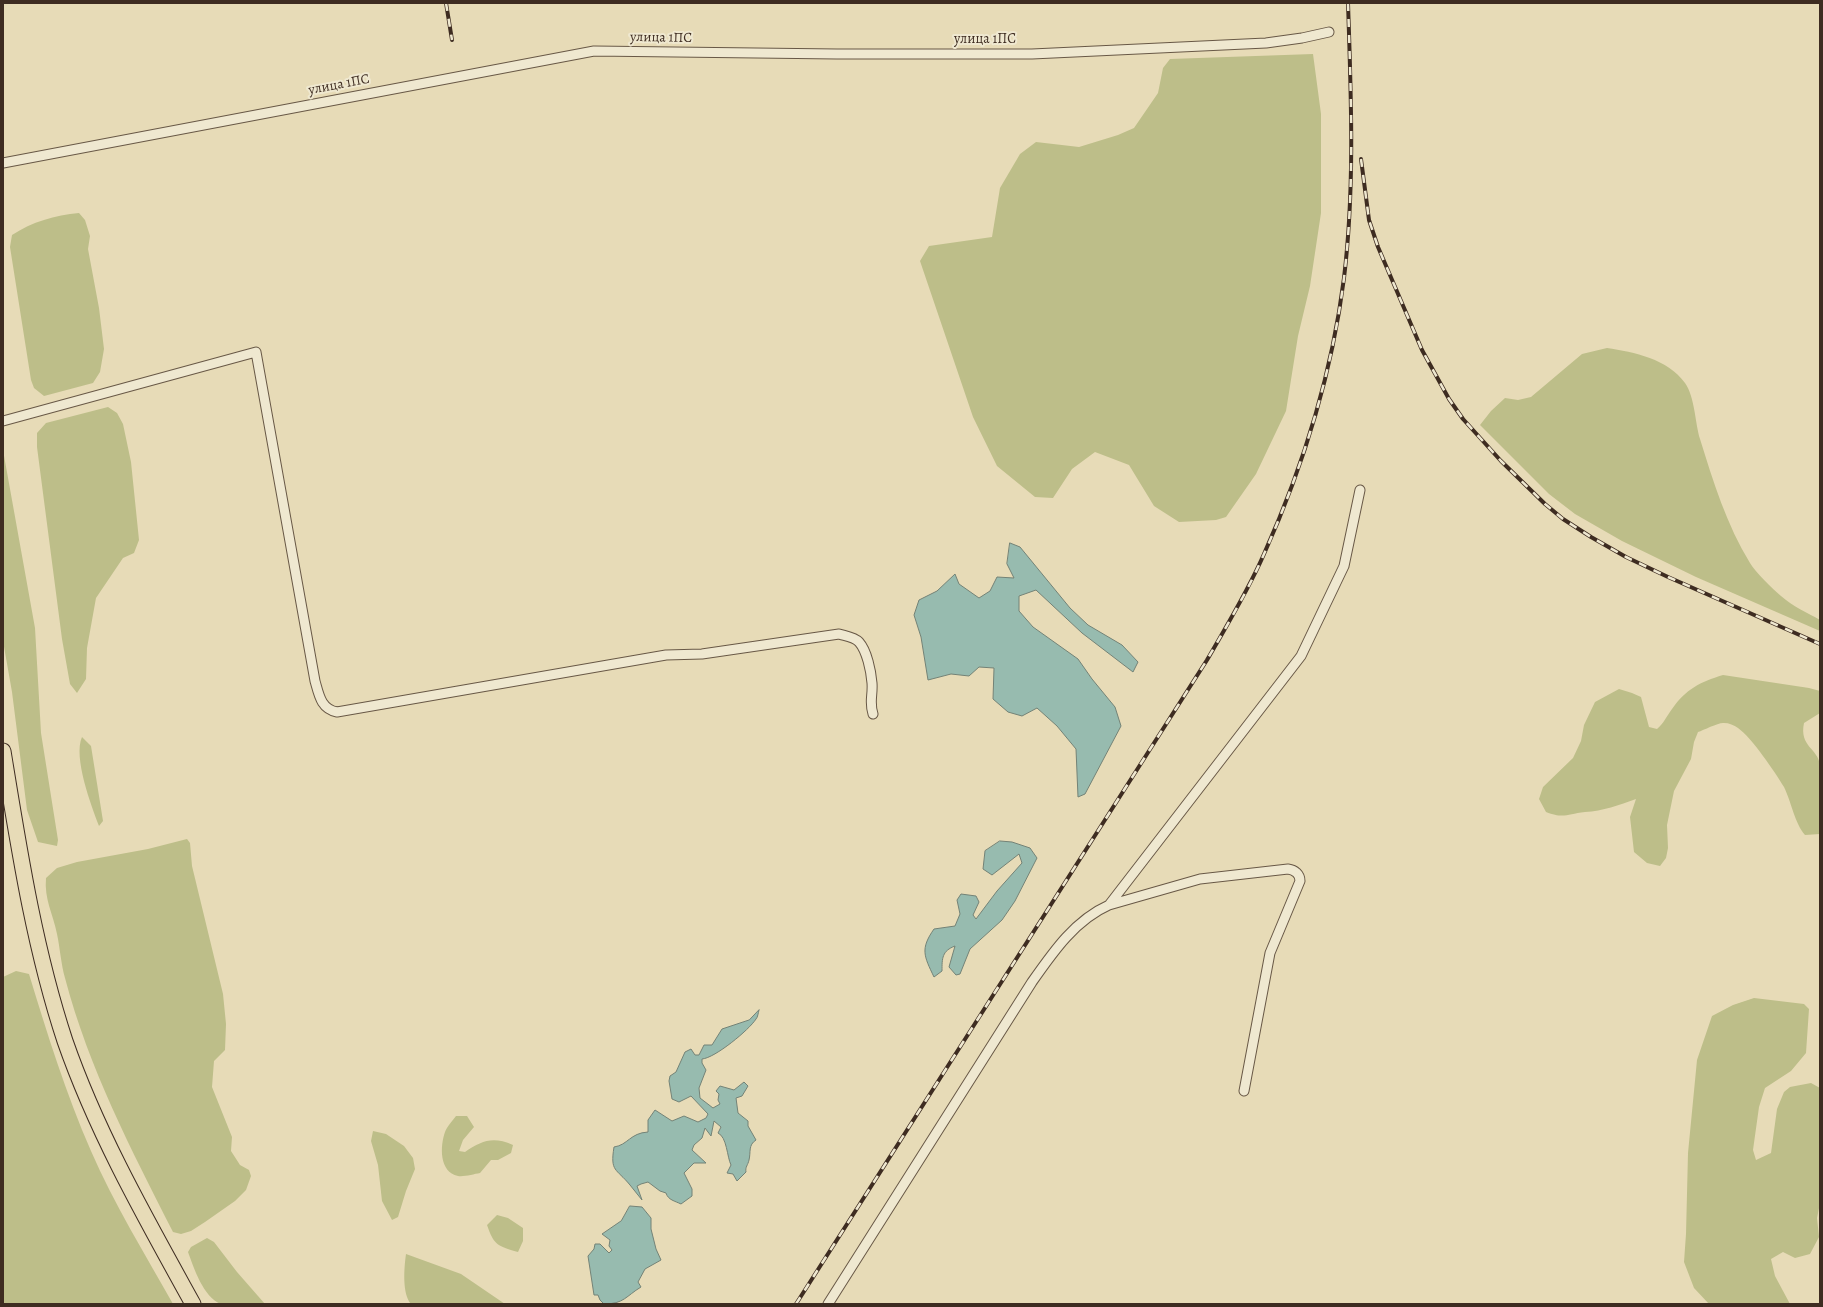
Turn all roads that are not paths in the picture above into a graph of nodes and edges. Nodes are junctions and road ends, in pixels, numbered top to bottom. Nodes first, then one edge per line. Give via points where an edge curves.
1 (1329, 32) dead end
2 (3, 164) edge
3 (3, 421) edge
4 (1360, 490) dead end
5 (873, 714) dead end
6 (3, 751) edge
7 (1109, 905) junction
8 (1244, 1091) dead end
9 (194, 1304) edge
10 (828, 1304) edge

1 - 2 street, улица 1ПС via 1266,43 1032,54 594,51
3 - 5 street via 256,352 315,681 323,704 329,710 337,712 666,655 702,654 839,634 851,637 864,650 872,683 870,705
4 - 7 street via 1344,566 1301,656
6 - 9 main road via 34,928 66,1042 119,1167
7 - 8 street via 1200,879 1288,869 1296,871 1300,881 1270,953
7 - 10 street via 1086,918 1048,960

